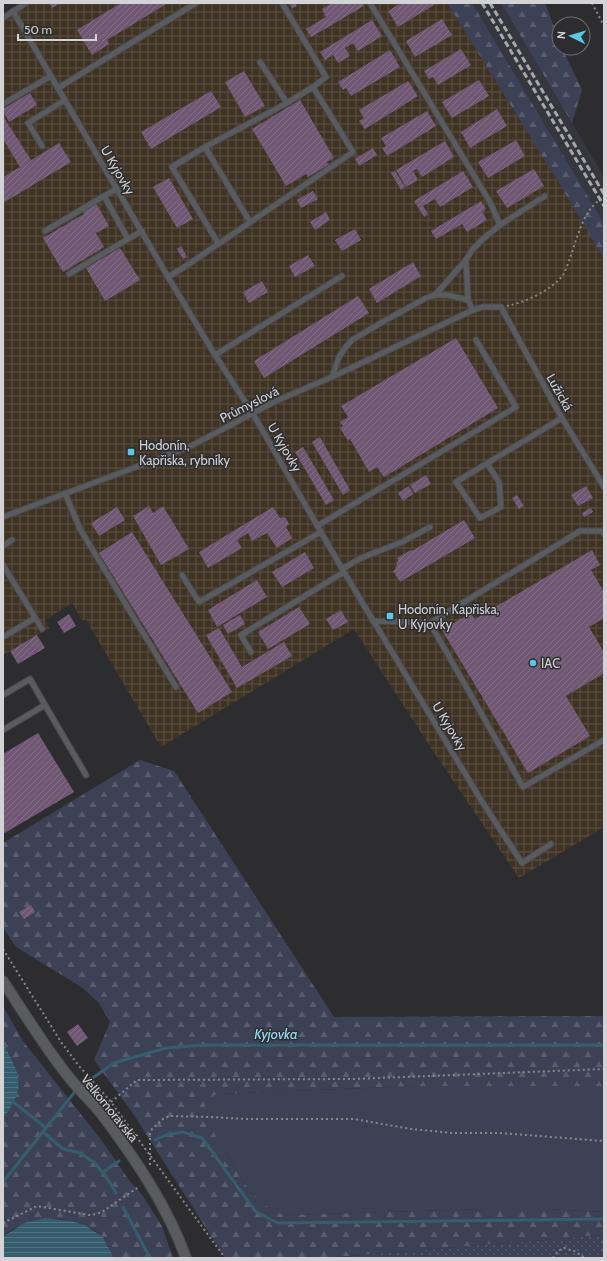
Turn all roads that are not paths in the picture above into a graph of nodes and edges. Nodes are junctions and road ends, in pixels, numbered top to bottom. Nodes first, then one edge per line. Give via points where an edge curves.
1 (26, 3) edge
2 (196, 3) edge
3 (282, 3) edge
4 (370, 3) edge
5 (13, 12) junction
6 (3, 18) edge
7 (260, 62) dead end
8 (51, 76) junction
9 (313, 87) junction
10 (58, 88) junction
11 (65, 100) junction
12 (287, 103) junction
13 (3, 104) edge
14 (42, 146) dead end
15 (205, 147) junction
16 (116, 189) junction
17 (104, 196) junction
18 (546, 196) dead end
19 (250, 222) junction
20 (500, 225) junction
21 (45, 231) dead end
22 (142, 231) junction
23 (128, 238) junction
24 (218, 243) junction
25 (466, 260) junction
26 (69, 274) dead end
27 (342, 276) dead end
28 (168, 277) junction
29 (434, 296) junction
30 (468, 300) junction
31 (501, 307) joint
32 (473, 310) junction
33 (476, 340) dead end
34 (215, 355) junction
35 (332, 377) junction
36 (253, 414) junction
37 (562, 418) junction
38 (487, 463) junction
39 (604, 487) edge
40 (65, 493) junction
41 (3, 517) edge
42 (318, 526) junction
43 (430, 527) dead end
44 (321, 532) junction
45 (604, 532) edge
46 (12, 540) dead end
47 (3, 546) edge
48 (3, 565) edge
49 (343, 570) junction
50 (182, 574) dead end
51 (35, 618) junction
52 (373, 621) junction
53 (430, 623) junction
54 (42, 629) dead end
55 (3, 637) edge
56 (251, 652) dead end
57 (176, 687) dead end
58 (3, 695) edge
59 (45, 705) junction
60 (3, 730) edge
61 (604, 740) edge
62 (86, 776) dead end
63 (552, 844) dead end
64 (3, 981) edge
65 (186, 1258) edge

1 - 5 lane
2 - 10 lane
3 - 9 lane via 326,77
4 - 20 lane via 490,202
5 - 6 lane
5 - 8 lane, U Kyjovky
7 - 12 lane
8 - 10 lane, U Kyjovky
8 - 13 lane
9 - 12 lane
9 - 19 lane via 353,152
10 - 11 lane, U Kyjovky
11 - 14 lane via 28,123
11 - 16 lane, U Kyjovky
12 - 15 lane
15 - 19 lane
15 - 24 lane via 172,167
16 - 17 lane
16 - 22 lane, U Kyjovky
17 - 21 lane
17 - 23 lane
18 - 20 lane
19 - 24 lane
20 - 25 lane via 472,250
22 - 23 lane
22 - 28 lane, U Kyjovky
23 - 26 lane
24 - 28 lane
25 - 29 lane
25 - 30 lane
27 - 34 lane
28 - 34 lane, U Kyjovky
29 - 30 lane via 447,295
29 - 35 lane via 426,298 352,340 339,357
30 - 32 lane
31 - 32 lane, Průmyslová
31 - 37 lane, Lužická
32 - 35 lane, Průmyslová
33 - 42 lane via 516,407
34 - 36 lane, U Kyjovky
35 - 36 lane, Průmyslová via 276,401
36 - 40 lane, Průmyslová via 189,447
36 - 42 lane, U Kyjovky
37 - 38 lane
37 - 39 lane, Lužická
38 - 38 lane via 456,482 480,518 501,507 499,482
40 - 41 lane, Průmyslová
40 - 57 lane via 80,529
42 - 44 lane, U Kyjovky
43 - 49 lane via 402,542 361,558
44 - 49 lane, U Kyjovky
44 - 50 lane via 199,602
45 - 53 lane via 580,531
46 - 47 lane
48 - 51 lane
49 - 52 lane, U Kyjovky
49 - 56 lane via 241,634
51 - 54 lane
51 - 55 lane
52 - 53 lane
52 - 63 lane, U Kyjovky via 522,863
53 - 61 lane via 523,787
58 - 59 lane via 30,679
59 - 60 lane
59 - 62 lane
64 - 65 street, Velkomoravská via 68,1076 99,1112 148,1180

